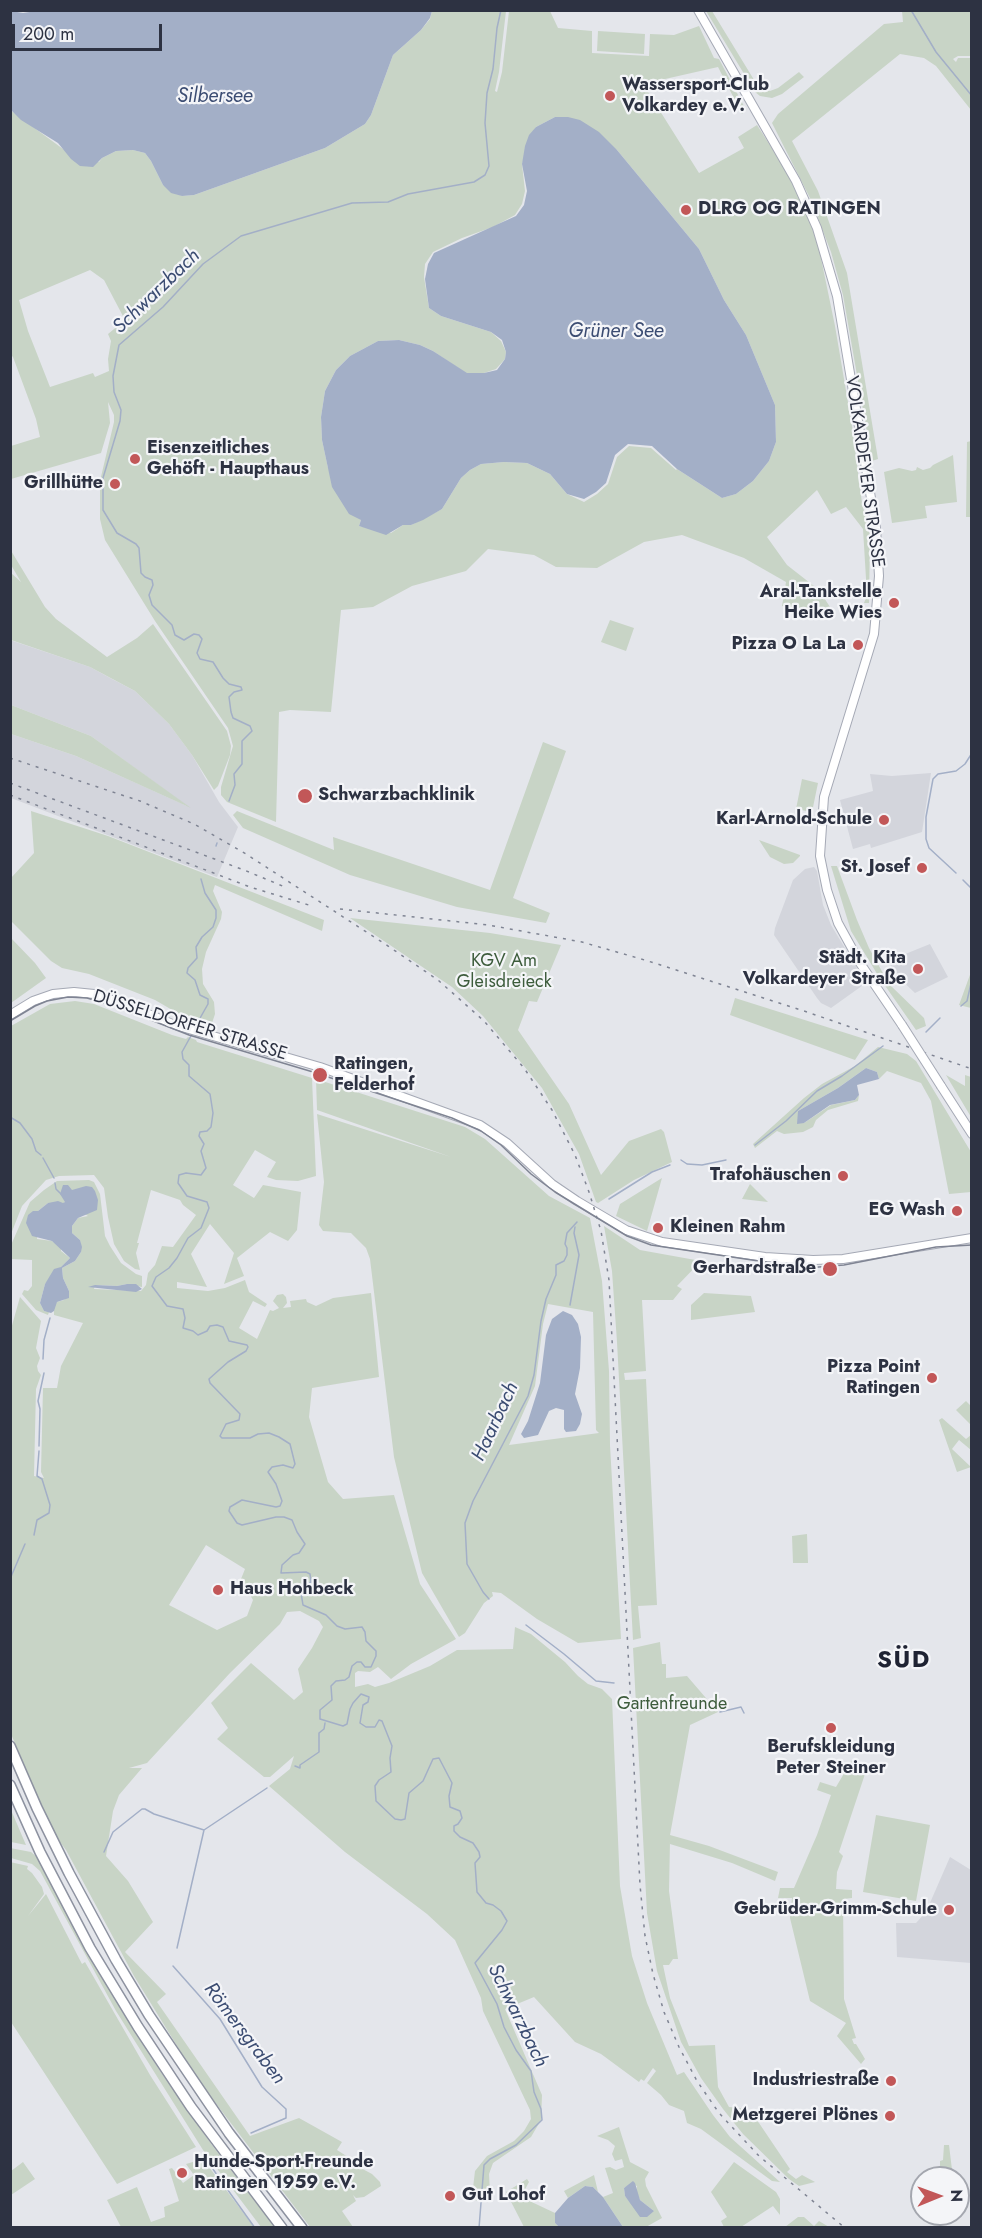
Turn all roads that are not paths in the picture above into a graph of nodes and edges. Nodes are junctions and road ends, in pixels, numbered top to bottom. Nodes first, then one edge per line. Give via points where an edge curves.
1 (698, 10) edge
2 (10, 1015) edge
3 (972, 1134) edge
4 (972, 1238) edge
5 (10, 1746) edge
6 (10, 1785) edge
7 (282, 2228) edge
8 (302, 2228) edge

1 - 3 main road, VOLKARDEYER STRASSE, bridge via 796,181 817,228 837,296 876,528 879,576 874,634 824,797 820,856 827,890 838,923 860,963
2 - 4 main road, DÜSSELDORFER STRASSE via 40,998 74,992 94,994 189,1030 314,1065 468,1119 500,1138 552,1184 645,1238 806,1260 843,1259
5 - 8 highway via 69,1873 149,2015 229,2133
6 - 7 highway via 40,1852 125,2007 191,2106

